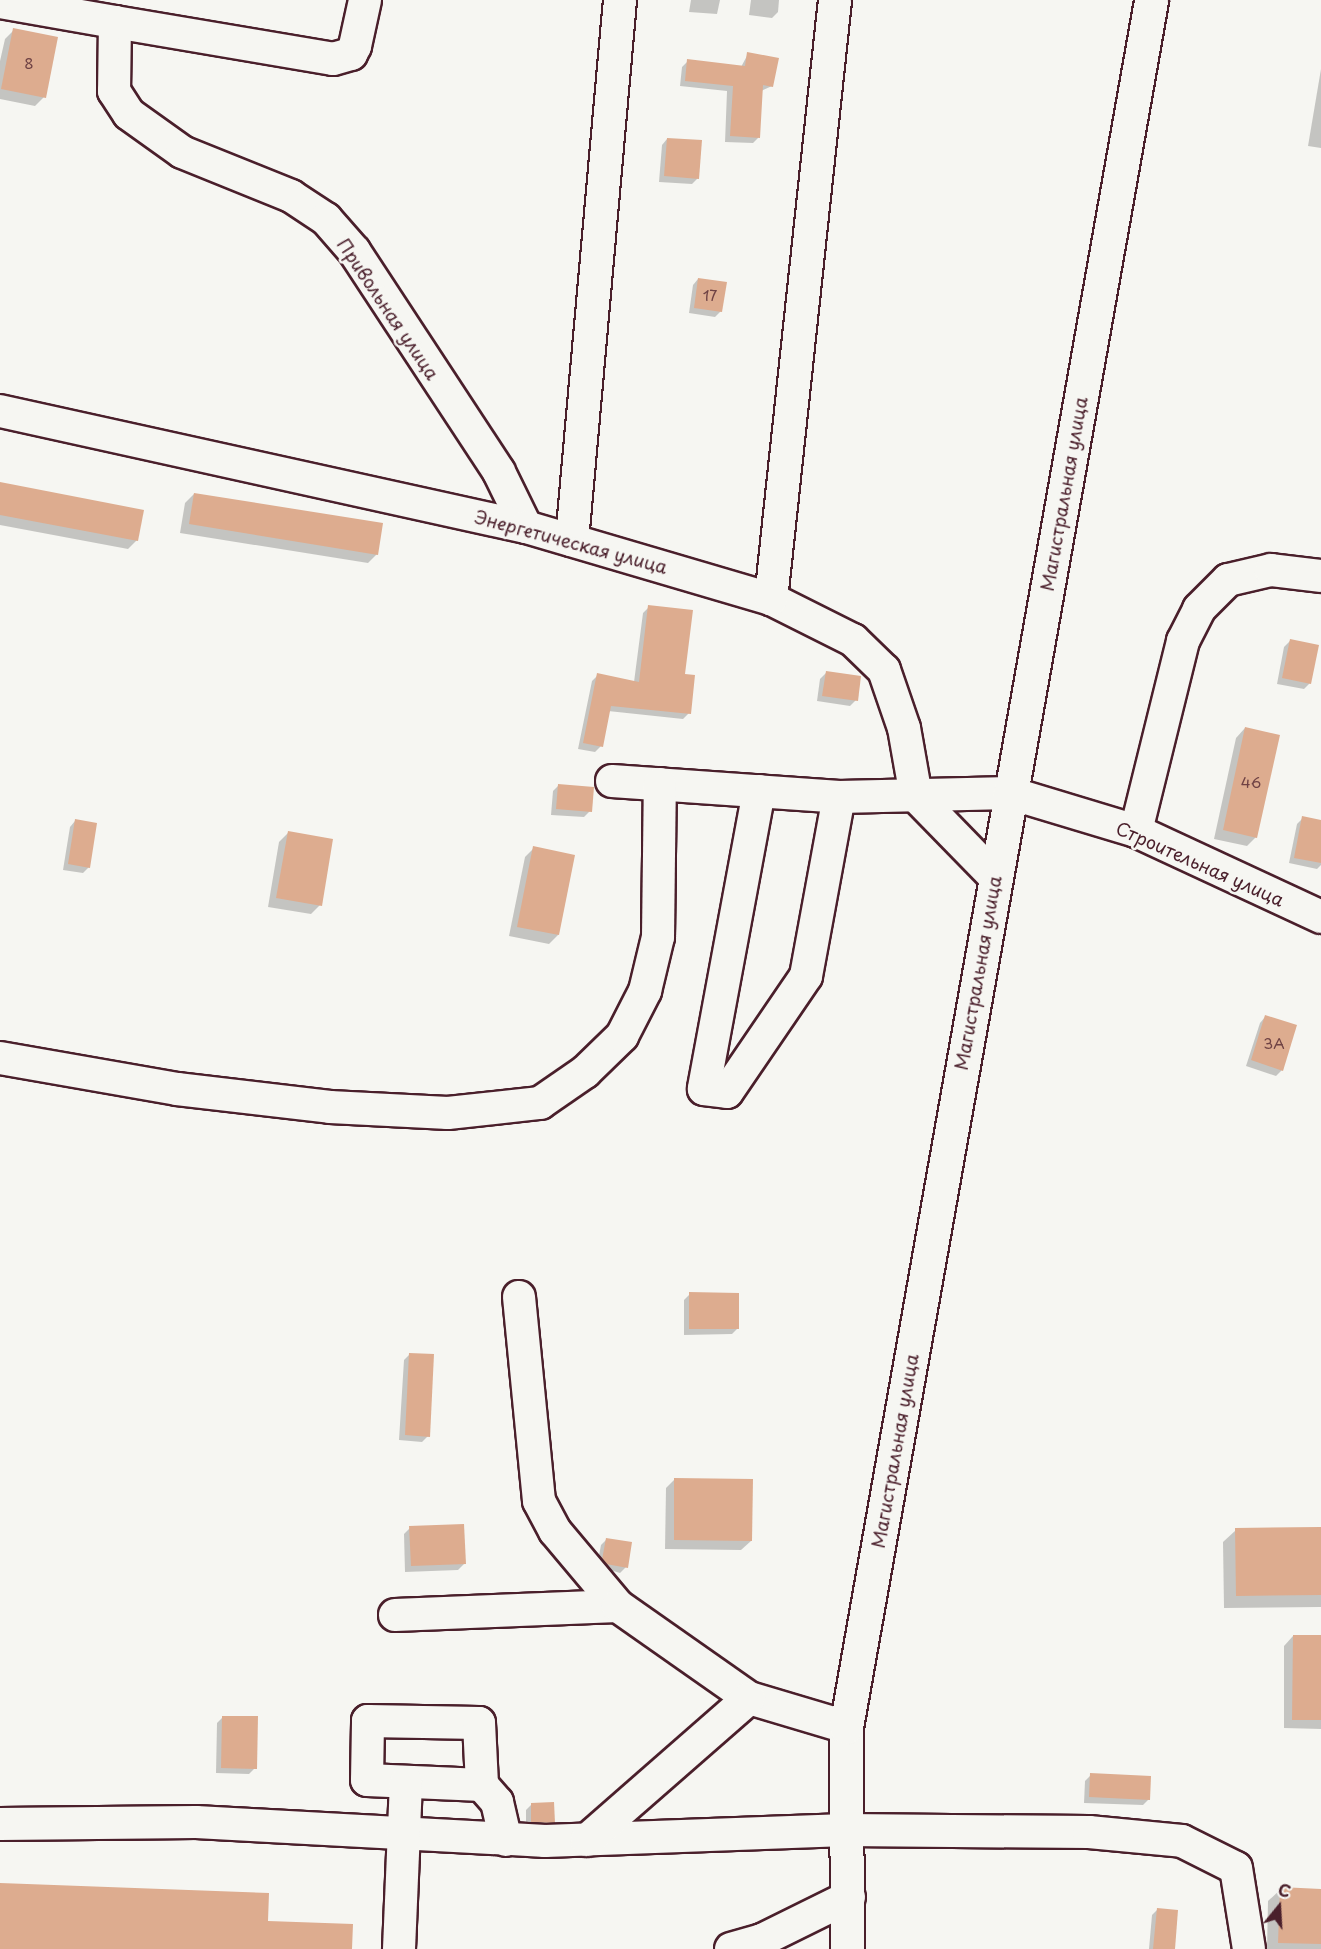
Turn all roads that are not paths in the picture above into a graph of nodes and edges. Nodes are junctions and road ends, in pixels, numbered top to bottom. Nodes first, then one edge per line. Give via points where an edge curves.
1 (365, 0) edge
2 (620, 0) edge
3 (835, 0) edge
4 (1151, 0) edge
5 (0, 2) edge
6 (115, 22) junction
7 (0, 411) edge
8 (526, 527) junction
9 (572, 540) junction
10 (1321, 576) edge
11 (771, 599) junction
12 (612, 781) dead end
13 (660, 784) junction
14 (759, 791) junction
15 (1010, 793) junction
16 (916, 796) junction
17 (839, 797) junction
18 (1136, 831) junction
19 (995, 877) junction
20 (1321, 917) edge
21 (0, 1058) edge
22 (519, 1297) dead end
23 (618, 1606) junction
24 (395, 1615) dead end
25 (749, 1698) junction
26 (846, 1727) junction
27 (406, 1782) junction
28 (482, 1785) junction
29 (0, 1824) edge
30 (846, 1830) junction
31 (401, 1834) junction
32 (506, 1840) junction
33 (587, 1840) junction
34 (849, 1897) junction
35 (761, 1944) edge
36 (399, 1949) edge
37 (731, 1949) edge
38 (847, 1949) edge
39 (1249, 1949) edge

1 - 6 street via 351,54 333,59
2 - 9 street
3 - 11 street
4 - 15 highway, Магистральная улица
5 - 6 street
6 - 8 street, Привольная улица via 114,91 129,114 182,152 291,196 326,219 354,251 499,472
7 - 8 street, Энергетическая улица
8 - 9 street, Энергетическая улица
9 - 11 street, Энергетическая улица
10 - 18 street via 1271,570 1228,580 1199,609 1183,641
11 - 16 street, Энергетическая улица via 853,640 884,670 904,728
12 - 13 street, Строительная улица
13 - 14 street, Строительная улица
13 - 21 street via 658,937 645,991 622,1036 585,1072 540,1103 448,1113 330,1107 177,1089
14 - 17 street, Строительная улица
14 - 17 street via 704,1089 727,1092 806,976
15 - 16 street, Строительная улица
15 - 18 street, Строительная улица
15 - 19 highway, Магистральная улица
16 - 17 street, Строительная улица
16 - 19 street
18 - 20 street, Строительная улица
19 - 26 highway, Магистральная улица
22 - 23 street via 539,1501 555,1531
23 - 24 street
23 - 25 street
25 - 26 street
25 - 33 street
26 - 30 highway, Магистральная улица
27 - 28 street
27 - 28 street via 367,1780 368,1721 479,1723
27 - 31 street
28 - 32 street via 497,1802
29 - 31 street via 196,1822
30 - 33 street
30 - 34 highway, Магистральная улица
30 - 39 street via 1089,1832 1182,1841 1236,1868
31 - 32 street
31 - 36 street
32 - 33 street
34 - 35 street
34 - 38 highway, Магистральная улица
35 - 37 street

